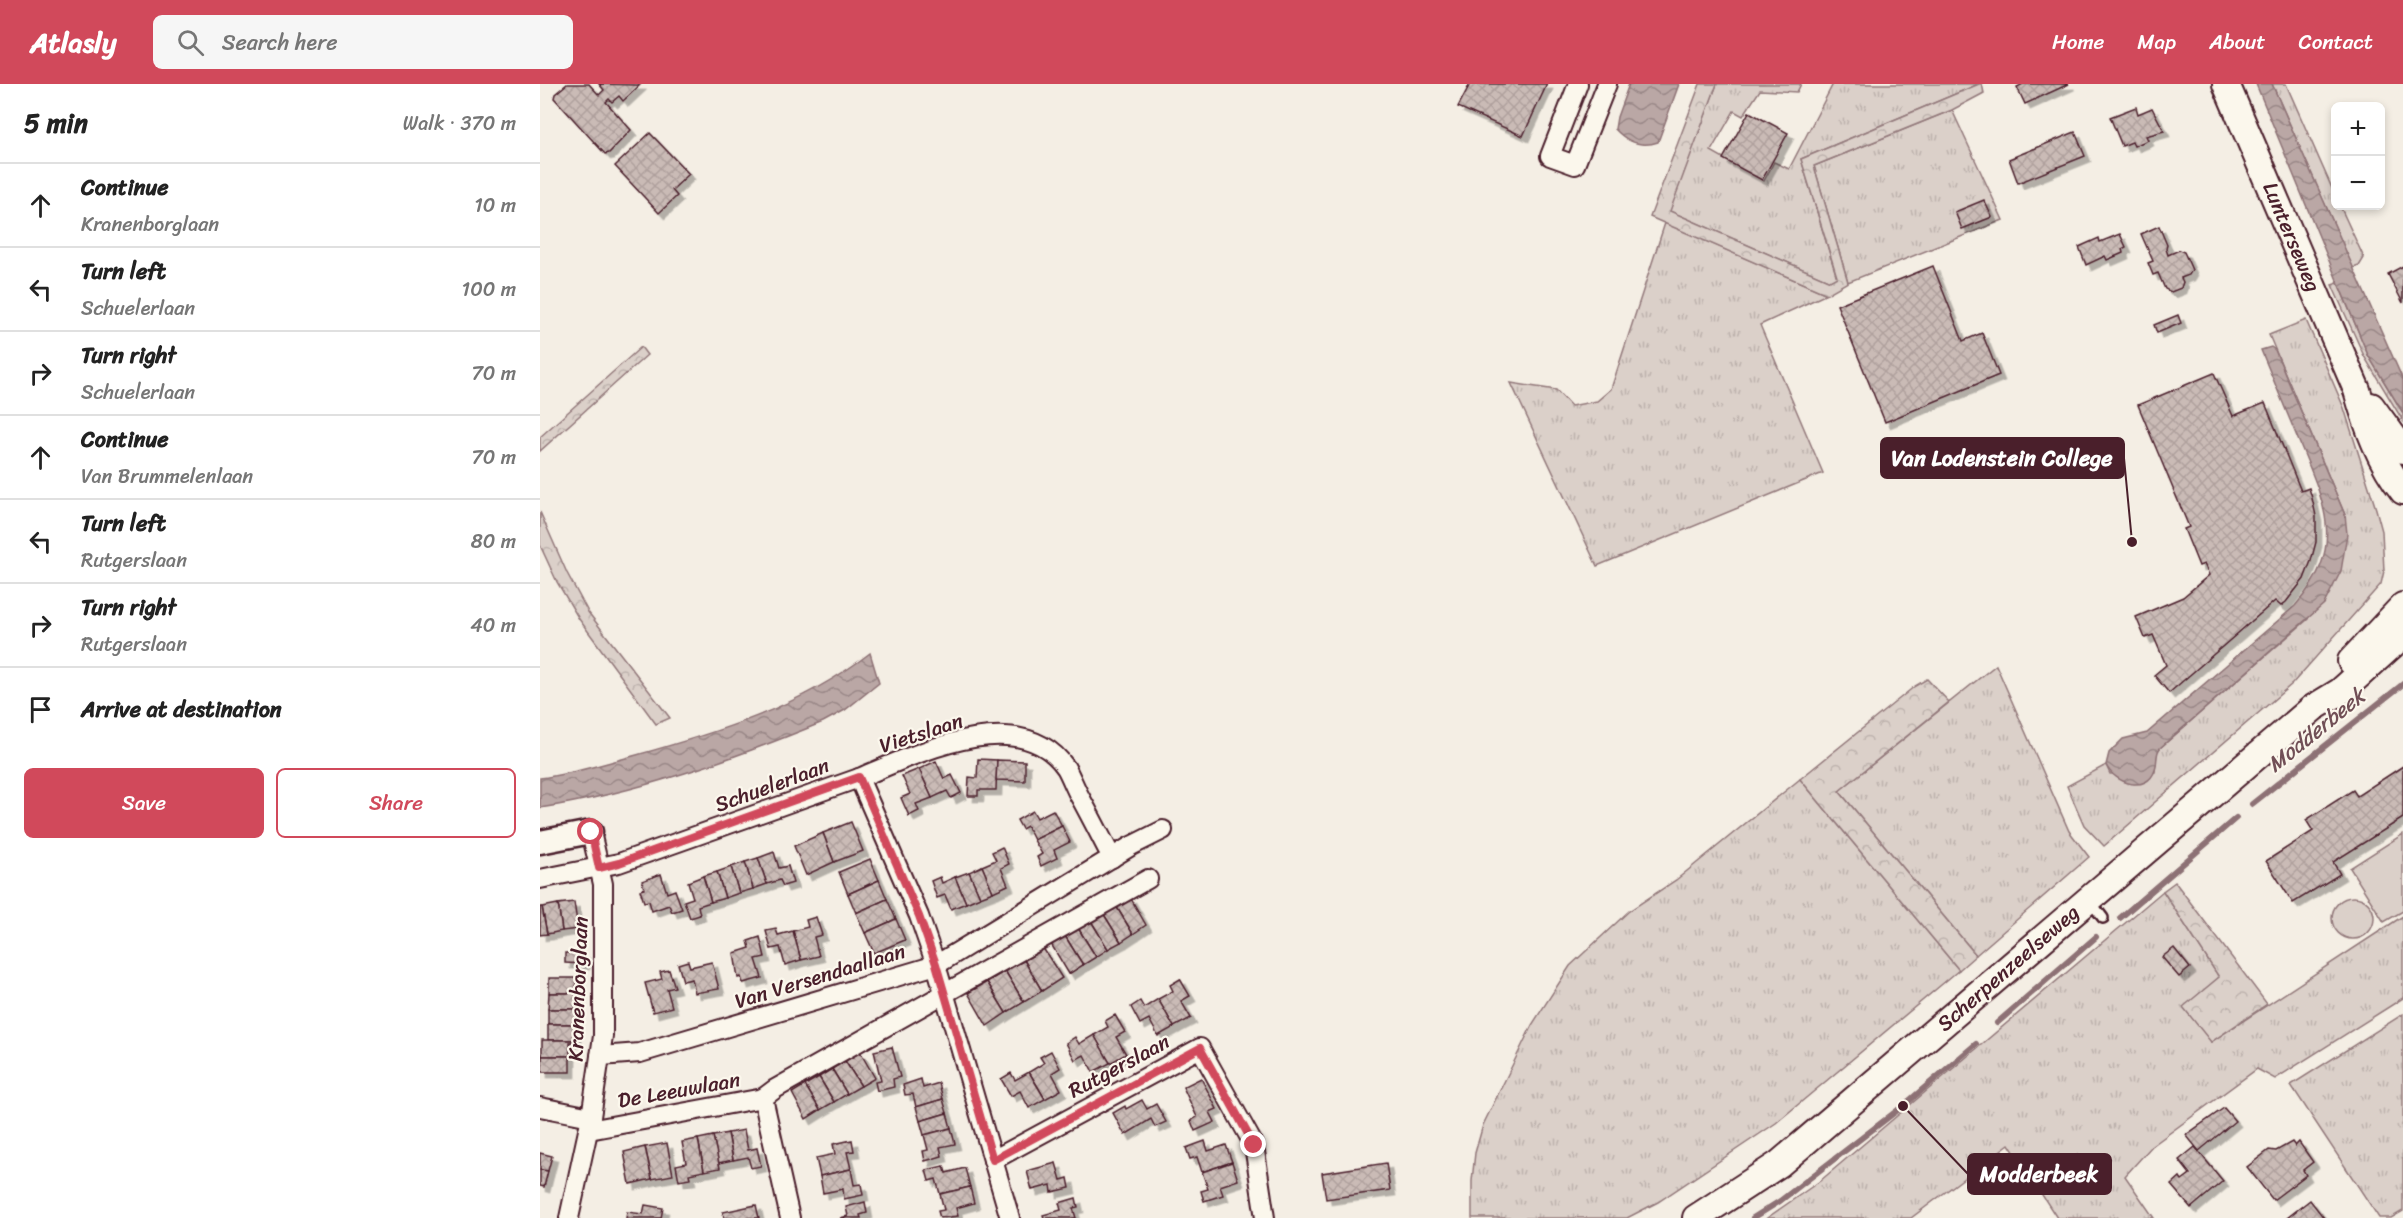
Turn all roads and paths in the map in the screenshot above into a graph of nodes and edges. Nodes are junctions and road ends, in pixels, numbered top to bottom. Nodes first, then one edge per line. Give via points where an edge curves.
1 (1578, 84) edge
2 (1606, 84) edge
3 (2226, 84) edge
4 (2357, 390) junction
5 (2403, 450) edge
6 (2403, 491) edge
7 (2403, 606) edge
8 (2403, 634) edge
9 (2313, 708) junction
10 (859, 777) junction
11 (1163, 830) dead end
12 (591, 832) joint
13 (540, 842) edge
14 (1112, 858) junction
15 (599, 868) junction
16 (540, 879) edge
17 (1148, 879) dead end
18 (936, 964) junction
19 (945, 995) junction
20 (600, 1056) junction
21 (763, 1098) junction
22 (540, 1107) edge
23 (590, 1123) junction
24 (993, 1160) junction
25 (568, 1218) edge
26 (790, 1218) edge
27 (1010, 1218) edge
28 (1265, 1218) edge
29 (1696, 1218) edge

1 - 2 street via 1550,156 1575,165
3 - 4 main road, Lunterseweg
4 - 5 main road, Lunterseweg
4 - 6 main road, Lunterseweg via 2378,450
7 - 9 main road, Scherpenzeelseweg via 2331,682
8 - 9 main road, Scherpenzeelseweg via 2341,691
9 - 29 main road, Scherpenzeelseweg via 2096,909 1779,1164
10 - 14 street, Vietslaan via 963,740 999,735 1023,737 1044,747 1065,767
10 - 15 street, Schuelerlaan
10 - 18 street, Schuelerlaan
11 - 14 street, Van Versendaallaan
12 - 13 street
12 - 15 street, Kranenborglaan
14 - 18 street, Van Versendaallaan
15 - 16 street, Schuelerlaan
15 - 20 street, Kranenborglaan via 603,884
17 - 19 street
18 - 19 street, Schuelerlaan
18 - 20 street, Van Versendaallaan via 640,1053
19 - 21 street
19 - 24 street, Schuelerlaan
20 - 23 street, Kranenborglaan
21 - 23 street, De Leeuwlaan
21 - 26 street, De Leeuwlaan
22 - 23 street
23 - 25 street, Kranenborglaan
24 - 27 street, Schuelerlaan
24 - 28 street, Rutgerslaan via 1200,1048 1254,1145

